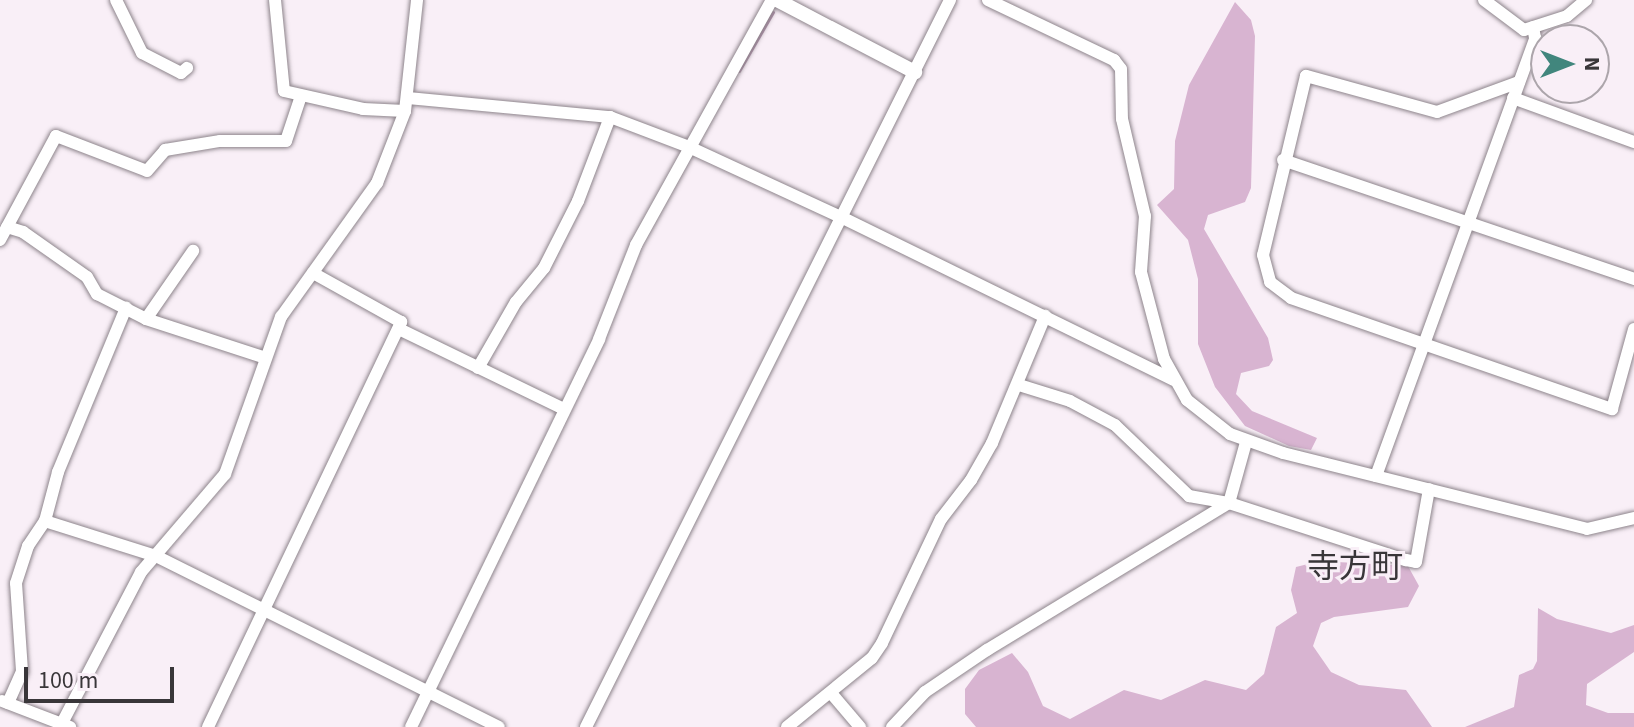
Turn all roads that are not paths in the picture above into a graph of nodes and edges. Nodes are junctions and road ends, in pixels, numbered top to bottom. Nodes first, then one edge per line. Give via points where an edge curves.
1 (116, 0) edge
2 (275, 0) edge
3 (417, 0) edge
4 (775, 0) edge
5 (950, 0) edge
6 (988, 0) edge
7 (1484, 0) edge
8 (1586, 0) edge
9 (1007, 4) edge
10 (1542, 24) edge
11 (1530, 28) edge
12 (1530, 52) edge
13 (187, 68) dead end
14 (915, 72) junction
15 (1519, 82) junction
16 (301, 96) junction
17 (1513, 98) junction
18 (407, 104) junction
19 (610, 117) junction
20 (1634, 142) edge
21 (689, 147) junction
22 (1283, 160) junction
23 (843, 218) junction
24 (1468, 220) junction
25 (2, 234) edge
26 (193, 251) dead end
27 (313, 273) junction
28 (1634, 279) edge
29 (126, 308) junction
30 (1045, 316) junction
31 (146, 319) junction
32 (399, 329) junction
33 (1634, 329) edge
34 (1423, 343) junction
35 (266, 358) junction
36 (478, 368) junction
37 (1173, 380) junction
38 (1019, 385) junction
39 (564, 409) junction
40 (1246, 442) junction
41 (1376, 476) junction
42 (1429, 489) junction
43 (1229, 503) junction
44 (1634, 518) edge
45 (45, 521) junction
46 (156, 556) junction
47 (263, 610) junction
48 (428, 692) junction
49 (831, 693) junction
50 (4, 702) edge
51 (64, 726) edge
52 (208, 727) edge
53 (411, 727) edge
54 (499, 727) edge
55 (586, 727) edge
56 (787, 727) edge
57 (860, 727) edge
58 (892, 727) edge

1 - 13 street via 142,53 181,73
2 - 16 street via 284,91
3 - 18 street
4 - 14 street
4 - 21 street
5 - 14 street
6 - 9 street
7 - 11 street via 1524,30
8 - 10 street via 1567,16
9 - 37 street via 1114,60 1121,69 1122,119 1145,216 1141,272
12 - 15 street
14 - 23 street
15 - 17 street
15 - 22 street via 1437,112 1306,76
16 - 18 street via 363,109
16 - 25 street via 286,141 220,141 165,150 147,171 56,136
17 - 20 street
17 - 24 street
18 - 19 street
18 - 27 street via 377,183
19 - 21 street
19 - 36 street via 578,201 544,268 516,302
21 - 23 street
21 - 39 street via 636,245
22 - 24 street
22 - 34 street via 1263,255 1270,282 1291,298
23 - 30 street
23 - 55 street via 629,631
24 - 28 street
24 - 34 street
25 - 29 street via 23,232 87,277 97,294
26 - 31 street
27 - 32 street via 401,322
27 - 35 street via 281,317
29 - 31 street
29 - 45 street via 58,472
30 - 37 street
30 - 38 street
31 - 35 street
32 - 36 street
32 - 47 street
33 - 34 street via 1612,409
34 - 41 street
35 - 46 street via 225,474
36 - 39 street
37 - 40 street via 1187,400
38 - 43 street via 1070,401 1115,425 1189,496
38 - 49 street via 971,480 941,519 882,643
39 - 48 street
40 - 41 street
40 - 43 street
41 - 42 street
42 - 43 street via 1416,562
42 - 44 street via 1587,529
43 - 58 street via 987,650 925,692
45 - 46 street
45 - 50 street via 28,546 16,583 22,671
46 - 47 street
46 - 51 street via 98,647
47 - 48 street
47 - 52 street
48 - 53 street
48 - 54 street
49 - 56 street
49 - 57 street
50 - 51 street

